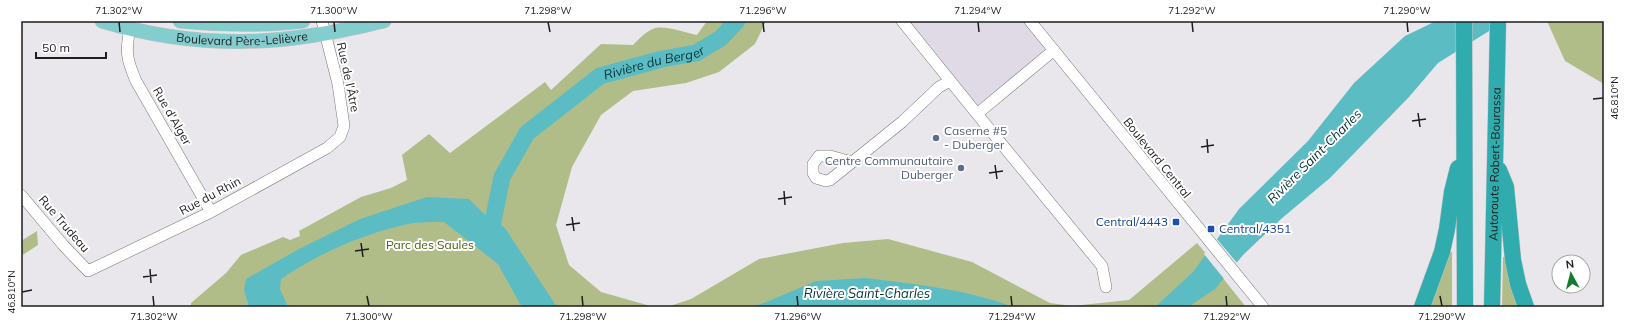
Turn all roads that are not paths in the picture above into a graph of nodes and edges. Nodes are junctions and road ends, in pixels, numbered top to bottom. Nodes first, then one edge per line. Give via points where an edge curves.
1 (102, 21) edge
2 (180, 21) edge
3 (303, 21) edge
4 (384, 21) edge
5 (902, 21) edge
6 (1464, 21) edge
7 (1498, 21) edge
8 (1031, 22) edge
9 (324, 27) edge
10 (130, 30) junction
11 (1054, 50) junction
12 (950, 81) junction
13 (977, 114) junction
14 (340, 137) joint
15 (1464, 145) junction
16 (1496, 158) junction
17 (852, 162) dead end
18 (21, 195) edge
19 (211, 212) junction
20 (88, 271) joint
21 (1106, 287) dead end
22 (1263, 307) edge
23 (1422, 307) edge
24 (1465, 307) edge
25 (1492, 307) edge
26 (1526, 307) edge

1 - 10 main road, Boulevard Père-Lelièvre
2 - 3 main road, Boulevard Père-Lelièvre via 234,25
4 - 9 main road, Boulevard Père-Lelièvre
5 - 12 street
6 - 15 highway
7 - 16 highway, Autoroute Robert-Bourassa
8 - 11 street, Boulevard Central
9 - 10 main road, Boulevard Père-Lelièvre via 300,37 236,42 201,41
9 - 14 street, Rue de l'Âtre via 338,84 344,126
10 - 19 street, Rue d'Alger via 126,51 128,64
11 - 13 street
11 - 22 street, Boulevard Central
12 - 13 street
12 - 17 street
13 - 21 street via 1102,266
14 - 19 street, Rue du Rhin via 327,148
15 - 23 highway via 1452,192 1442,252
15 - 24 highway
16 - 25 highway, Autoroute Robert-Bourassa
16 - 26 highway via 1506,187 1513,260
18 - 20 street, Rue Trudeau
19 - 20 street, Rue du Rhin

